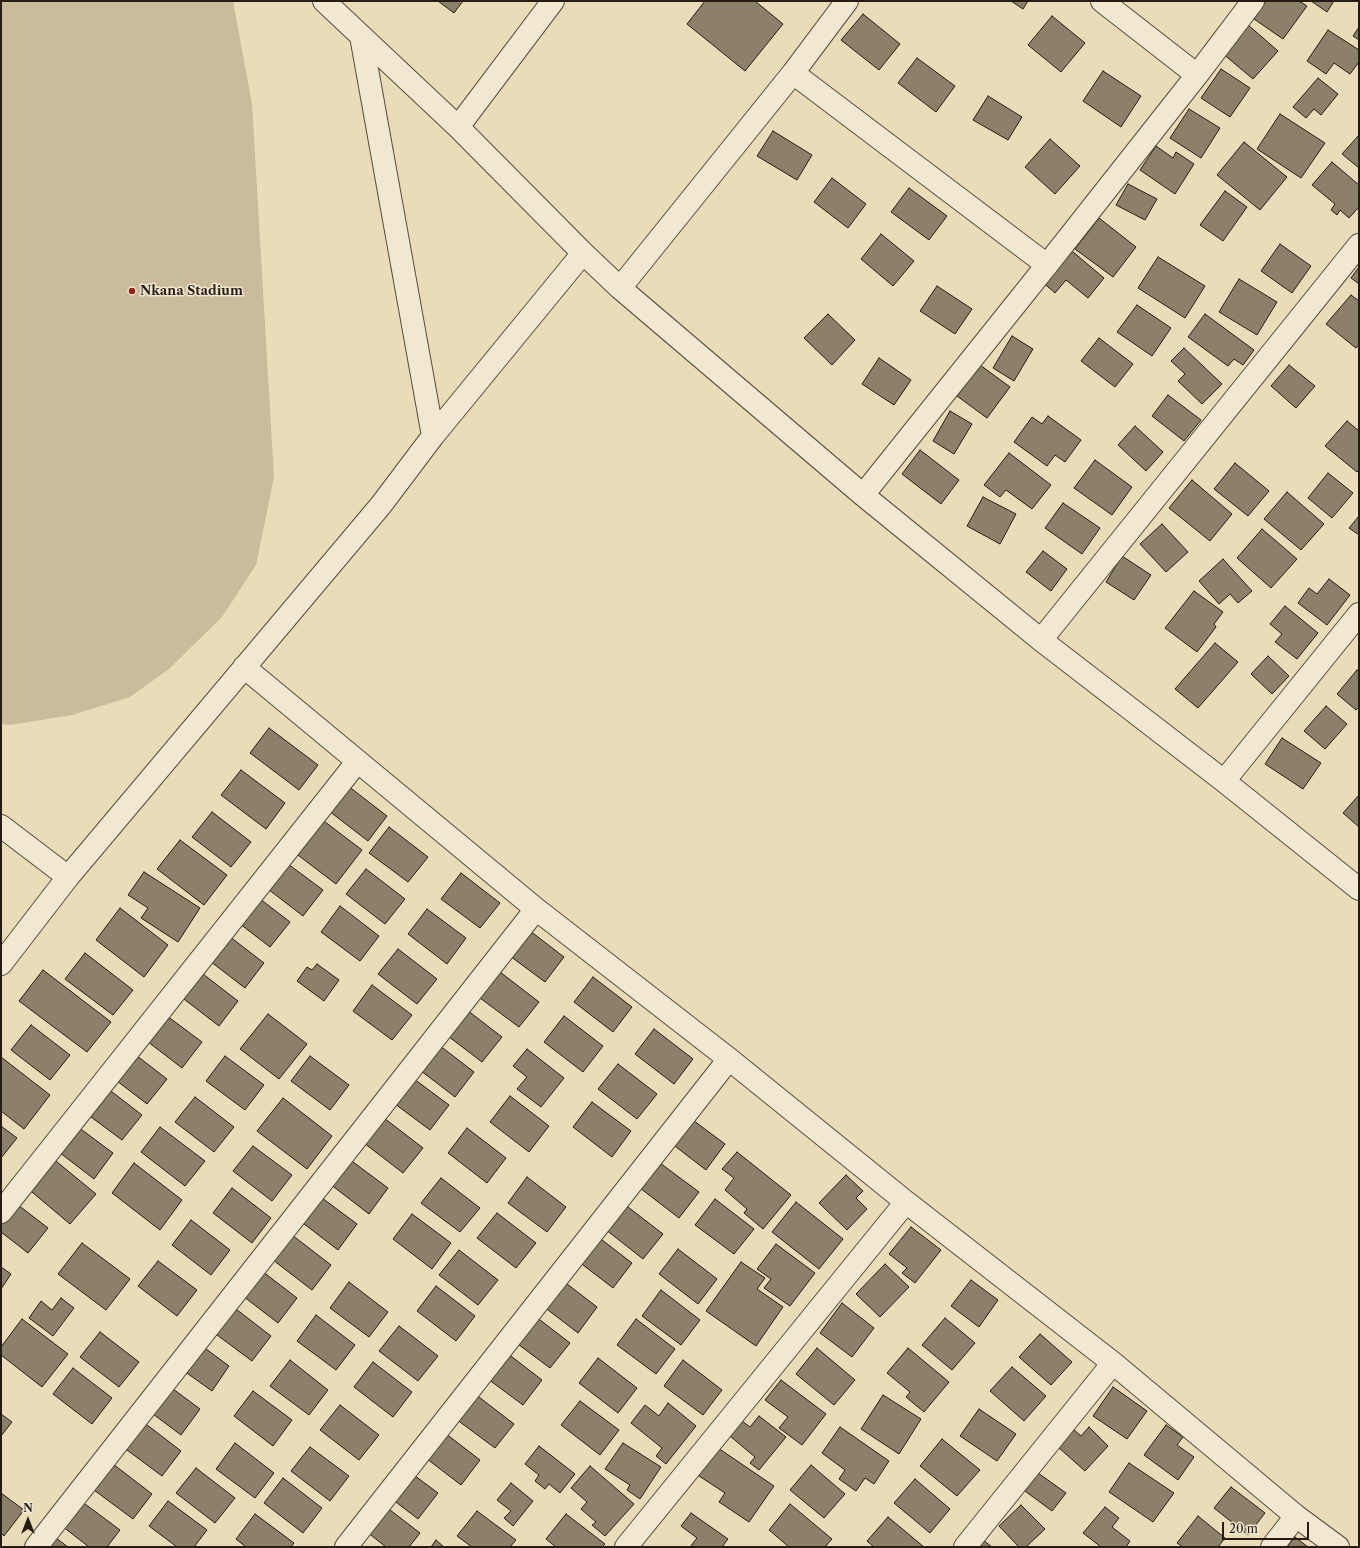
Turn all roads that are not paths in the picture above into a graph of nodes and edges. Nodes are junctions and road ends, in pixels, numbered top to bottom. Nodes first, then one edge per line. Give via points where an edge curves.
1 (324, 1) edge
2 (553, 1) edge
3 (847, 1) edge
4 (1102, 1) edge
5 (1253, 1) edge
6 (361, 36) junction
7 (792, 73) junction
8 (1197, 75) junction
9 (458, 128) junction
10 (1359, 245) edge
11 (583, 253) junction
12 (1047, 265) junction
13 (620, 288) junction
14 (433, 436) junction
15 (863, 495) junction
16 (1359, 614) edge
17 (1041, 640) junction
18 (244, 667) junction
19 (357, 762) junction
20 (1224, 781) junction
21 (1, 826) edge
22 (68, 877) junction
23 (1359, 889) edge
24 (536, 909) junction
25 (1, 964) edge
26 (729, 1059) junction
27 (906, 1202) junction
28 (1, 1212) edge
29 (1113, 1363) junction
30 (1296, 1516) junction
31 (36, 1547) edge
32 (346, 1547) edge
33 (626, 1547) edge
34 (965, 1547) edge
35 (1272, 1547) edge
36 (1338, 1547) edge

1 - 6 street
2 - 9 street
3 - 7 street
4 - 8 street
5 - 8 street
6 - 9 street
6 - 14 street
7 - 12 street
7 - 13 street
8 - 12 street
9 - 11 street
10 - 17 street
11 - 13 street
11 - 14 street
12 - 15 street
13 - 15 street
14 - 18 street via 381,505
15 - 17 street
16 - 20 street
17 - 20 street
18 - 19 street
18 - 22 street
19 - 24 street
19 - 28 street
20 - 23 street
21 - 22 street
22 - 25 street
24 - 26 street
24 - 31 street
26 - 27 street
26 - 32 street
27 - 29 street
27 - 33 street
29 - 30 street
29 - 34 street
30 - 35 street
30 - 36 street

